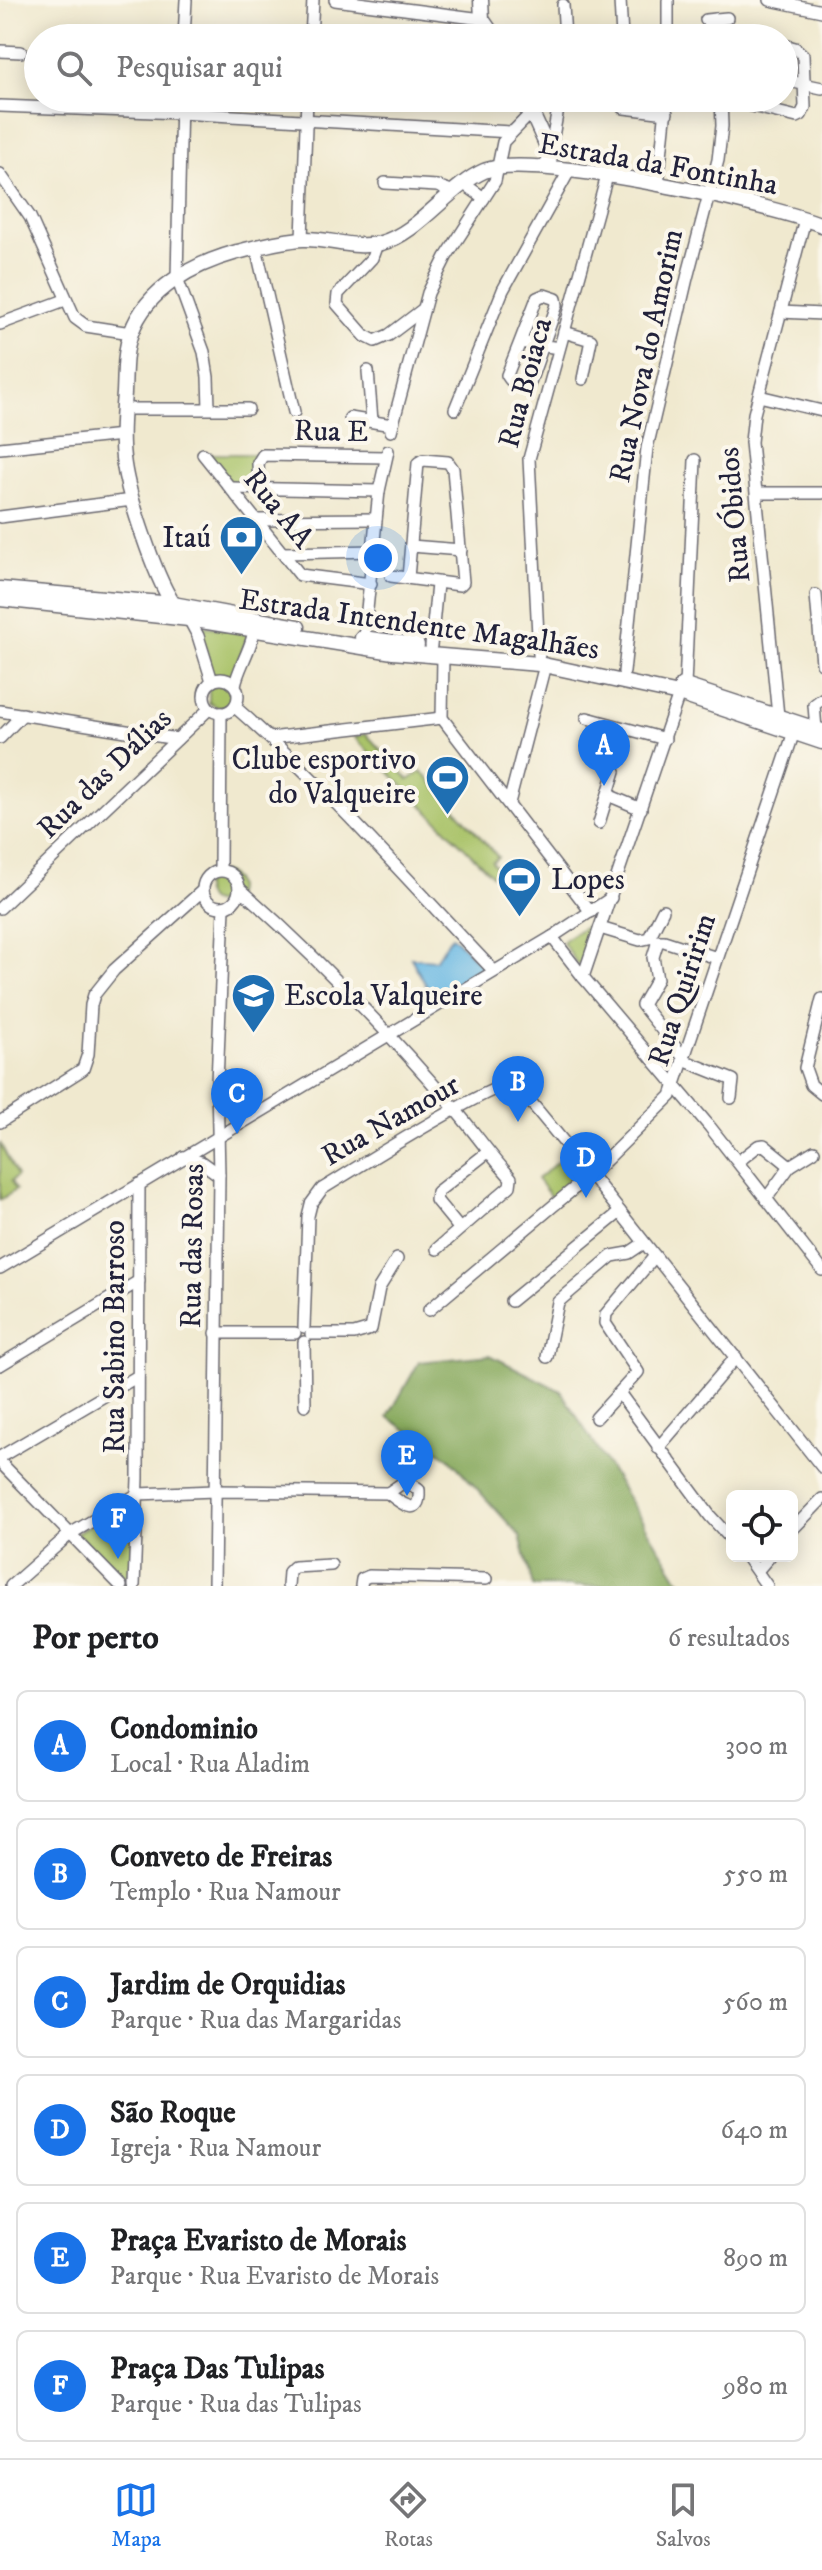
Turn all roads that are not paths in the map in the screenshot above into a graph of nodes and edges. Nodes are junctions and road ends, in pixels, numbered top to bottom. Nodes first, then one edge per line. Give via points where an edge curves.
1 (186, 0) edge
2 (313, 0) edge
3 (335, 0) edge
4 (481, 0) edge
5 (620, 0) edge
6 (668, 0) edge
7 (770, 0) edge
8 (786, 2) edge
9 (370, 3) edge
10 (563, 5) dead end
11 (822, 11) edge
12 (482, 19) junction
13 (716, 19) dead end
14 (185, 24) edge
15 (312, 24) edge
16 (485, 24) edge
17 (564, 24) edge
18 (621, 24) edge
19 (668, 24) edge
20 (716, 24) edge
21 (0, 51) edge
22 (798, 51) edge
23 (21, 52) dead end
24 (798, 83) edge
25 (804, 84) junction
26 (822, 88) edge
27 (0, 106) edge
28 (24, 107) edge
29 (154, 112) edge
30 (306, 112) edge
31 (558, 112) edge
32 (658, 112) edge
33 (721, 112) edge
34 (780, 112) edge
35 (180, 113) junction
36 (531, 113) joint
37 (667, 113) joint
38 (306, 119) junction
39 (511, 132) junction
40 (549, 160) junction
41 (499, 167) junction
42 (569, 171) junction
43 (0, 174) edge
44 (607, 176) junction
45 (385, 183) dead end
46 (658, 185) junction
47 (459, 188) junction
48 (708, 195) junction
49 (484, 198) junction
50 (816, 222) edge
51 (302, 239) junction
52 (377, 244) junction
53 (256, 247) junction
54 (177, 278) junction
55 (65, 300) junction
56 (422, 310) junction
57 (781, 312) junction
58 (822, 314) edge
59 (0, 324) edge
60 (564, 332) junction
61 (131, 333) junction
62 (520, 342) junction
63 (544, 345) junction
64 (559, 348) junction
65 (368, 371) dead end
66 (583, 379) dead end
67 (759, 396) junction
68 (209, 408) junction
69 (123, 409) junction
70 (248, 409) dead end
71 (455, 409) dead end
72 (822, 411) edge
73 (294, 412) dead end
74 (350, 418) dead end
75 (372, 421) junction
76 (122, 435) junction
77 (0, 448) edge
78 (203, 454) dead end
79 (695, 460) dead end
80 (231, 488) junction
81 (259, 488) junction
82 (379, 491) junction
83 (757, 493) junction
84 (822, 493) edge
85 (132, 500) junction
86 (0, 517) edge
87 (376, 519) junction
88 (257, 520) junction
89 (411, 546) junction
90 (461, 550) junction
91 (374, 551) junction
92 (283, 553) junction
93 (391, 576) dead end
94 (408, 578) junction
95 (371, 584) junction
96 (437, 584) junction
97 (0, 589) edge
98 (816, 595) dead end
99 (0, 599) edge
100 (173, 604) junction
101 (189, 619) junction
102 (253, 623) junction
103 (364, 639) junction
104 (437, 651) junction
105 (542, 660) junction
106 (822, 663) edge
107 (624, 672) junction
108 (212, 681) junction
109 (235, 685) junction
110 (682, 690) junction
111 (822, 699) edge
112 (235, 707) junction
113 (0, 711) edge
114 (215, 711) junction
115 (23, 714) junction
116 (778, 716) junction
117 (442, 718) junction
118 (587, 718) dead end
119 (794, 732) junction
120 (820, 734) edge
121 (0, 738) edge
122 (270, 738) junction
123 (177, 739) junction
124 (665, 739) junction
125 (615, 771) dead end
126 (608, 795) junction
127 (509, 803) junction
128 (641, 809) junction
129 (599, 823) dead end
130 (220, 870) junction
131 (239, 888) junction
132 (203, 890) junction
133 (611, 898) junction
134 (224, 907) junction
135 (0, 908) edge
136 (663, 910) dead end
137 (591, 912) junction
138 (600, 928) junction
139 (552, 937) junction
140 (717, 958) junction
141 (494, 971) junction
142 (583, 977) junction
143 (822, 999) edge
144 (388, 1035) junction
145 (683, 1059) junction
146 (676, 1086) junction
147 (217, 1091) junction
148 (822, 1094) edge
149 (731, 1098) dead end
150 (456, 1109) junction
151 (256, 1114) junction
152 (0, 1122) edge
153 (218, 1136) junction
154 (814, 1151) dead end
155 (488, 1152) junction
156 (183, 1157) junction
157 (744, 1157) dead end
158 (790, 1166) junction
159 (219, 1175) junction
160 (591, 1175) junction
161 (139, 1184) junction
162 (766, 1199) junction
163 (620, 1212) junction
164 (459, 1228) junction
165 (644, 1243) junction
166 (437, 1249) dead end
167 (655, 1256) junction
168 (397, 1259) dead end
169 (0, 1268) edge
170 (822, 1270) edge
171 (139, 1281) junction
172 (511, 1301) dead end
173 (429, 1310) dead end
174 (216, 1333) junction
175 (304, 1334) junction
176 (547, 1357) dead end
177 (736, 1357) junction
178 (0, 1365) edge
179 (138, 1376) junction
180 (620, 1394) junction
181 (305, 1405) dead end
182 (596, 1418) dead end
183 (658, 1448) junction
184 (0, 1460) edge
185 (822, 1467) edge
186 (215, 1491) junction
187 (388, 1493) dead end
188 (138, 1494) junction
189 (822, 1499) edge
190 (798, 1524) edge
191 (726, 1533) edge
192 (70, 1534) junction
193 (751, 1562) edge
194 (765, 1562) edge
195 (331, 1565) dead end
196 (758, 1570) junction
197 (486, 1579) dead end
198 (11, 1586) edge
199 (121, 1586) edge
200 (134, 1586) edge
201 (214, 1586) edge
202 (288, 1586) edge
203 (361, 1586) edge
204 (767, 1586) edge

1 - 14 street
2 - 15 street
3 - 9 street
4 - 12 main road
5 - 18 street
6 - 19 street
7 - 8 street
8 - 11 street
9 - 12 street
10 - 17 street
12 - 16 main road
13 - 20 street
21 - 23 street
22 - 25 street via 803,55
24 - 25 street
25 - 26 street
25 - 34 street via 805,107 799,116
27 - 28 street
29 - 35 street
30 - 38 street
31 - 40 street
32 - 37 street
33 - 48 street, Rua Nova do Amorim via 721,144
35 - 38 street
35 - 54 street
36 - 39 street
36 - 40 main road
37 - 46 street
38 - 39 street
38 - 51 street
39 - 41 street via 500,149
40 - 41 main road, Estrada da Fontinha
40 - 42 main road, Estrada da Fontinha
41 - 47 main road, Estrada da Fontinha
41 - 49 street
42 - 44 main road, Estrada da Fontinha
42 - 71 street via 503,290
43 - 55 street via 35,227
44 - 46 main road, Estrada da Fontinha
44 - 60 street, Rua Boiaca
45 - 47 street
46 - 48 main road, Estrada da Fontinha
47 - 49 street
47 - 52 main road, Estrada da Fontinha via 401,233
48 - 50 main road, Estrada da Fontinha
48 - 107 street, Rua Nova do Amorim via 647,448
49 - 56 street via 446,257
50 - 57 street, Rua Óbidos
51 - 52 main road
51 - 53 main road
52 - 56 street via 372,258 338,294 337,304 375,341
53 - 54 main road
53 - 73 street
54 - 61 main road via 152,298
54 - 68 street via 204,352
55 - 59 street
55 - 61 street via 80,323
56 - 75 street via 391,428
57 - 58 street
57 - 67 street, Rua Óbidos
60 - 64 street, Rua Boiaca
60 - 66 street via 591,340
61 - 69 main road
62 - 63 street
62 - 63 street via 507,375 521,386 529,385
62 - 63 street via 537,298 544,295 556,299 557,305
63 - 64 street
64 - 105 street, Rua Boiaca via 528,467
65 - 75 street
67 - 72 street
67 - 83 street, Rua Óbidos via 751,442
68 - 69 street
68 - 70 street
69 - 76 main road
74 - 75 street
76 - 77 street
76 - 85 main road
78 - 80 street, Rua AA
79 - 110 street
80 - 81 street
80 - 88 street, Rua AA
81 - 82 street
81 - 82 street, Rua E via 258,463 263,455 387,454
82 - 87 street
83 - 84 street
83 - 116 street, Rua Óbidos
85 - 86 street
85 - 100 main road
87 - 88 street
87 - 91 street
88 - 92 street, Rua AA
89 - 90 street
89 - 90 street via 418,462 446,461 453,469
89 - 94 street
90 - 96 street via 462,584
91 - 92 street
91 - 95 street
92 - 95 street, Rua AA via 305,577
93 - 94 street
94 - 96 street
95 - 103 street
96 - 104 street
97 - 100 main road, Estrada Intendente Magalhães
98 - 106 street
99 - 101 main road, Estrada Intendente Magalhães
100 - 101 main road
100 - 102 main road, Estrada Intendente Magalhães
101 - 102 main road, Estrada Intendente Magalhães
101 - 108 street
102 - 103 main road, Estrada Intendente Magalhães
102 - 104 main road, Estrada Intendente Magalhães via 393,652
102 - 109 street
103 - 104 main road, Estrada Intendente Magalhães
104 - 105 main road, Estrada Intendente Magalhães
104 - 117 street
105 - 107 main road, Estrada Intendente Magalhães
105 - 110 main road, Estrada Intendente Magalhães
105 - 127 street, Rua Boiaca
107 - 110 main road, Estrada Intendente Magalhães
108 - 109 street
108 - 114 street via 204,701
109 - 112 street
110 - 116 main road, Estrada Intendente Magalhães
110 - 119 main road, Estrada Intendente Magalhães
110 - 124 street
111 - 120 street via 814,705
112 - 114 street
112 - 122 street
113 - 115 street
114 - 123 street, Rua das Dálias
114 - 130 street
115 - 121 street
115 - 123 street
116 - 120 main road, Estrada Intendente Magalhães
117 - 122 street
117 - 127 street
118 - 124 street
119 - 120 main road, Estrada Intendente Magalhães
119 - 140 street, Rua Quiririm
122 - 141 street
123 - 135 street, Rua das Dálias
124 - 128 street
125 - 126 street
126 - 128 street
126 - 129 street
127 - 137 street
128 - 133 street
130 - 131 street via 231,873
130 - 132 street via 207,876
131 - 134 street via 235,900
131 - 144 street
132 - 134 street via 207,901
132 - 152 street via 114,970 94,995 83,1069
133 - 137 street
133 - 138 street
134 - 147 street, Rua das Rosas
136 - 138 street via 649,938
137 - 139 street
138 - 142 street
139 - 141 street
139 - 142 street
140 - 145 street, Rua Quiririm
140 - 145 street via 664,941 658,941 654,952 657,979 642,1005
141 - 144 street
142 - 146 street
143 - 148 street via 805,1068 811,1085
144 - 150 street
144 - 151 street
145 - 146 street, Rua Quiririm
145 - 149 street via 733,1080
146 - 160 street via 656,1113
146 - 162 street, Rua Quiririm
147 - 151 street
147 - 153 street, Rua das Rosas
150 - 155 street
150 - 160 street, Rua Namour via 515,1083
150 - 175 street, Rua Namour via 315,1196 308,1216
151 - 153 street
153 - 156 street
153 - 159 street, Rua das Rosas
154 - 158 street
155 - 164 street via 437,1192 436,1200
155 - 164 street via 512,1183
156 - 159 street
156 - 161 street
157 - 158 street via 764,1145
158 - 162 street
159 - 174 street, Rua das Rosas
160 - 163 street, Rua Namour
160 - 173 street
161 - 169 street
161 - 171 street, Rua Sabino Barroso
162 - 170 street, Rua Quiririm
163 - 165 street, Rua Namour
163 - 172 street
164 - 166 street
165 - 167 street, Rua Namour
165 - 176 street via 612,1256 558,1302
167 - 177 street, Rua Namour
167 - 180 street via 605,1319 638,1372
168 - 175 street via 379,1288 371,1329
171 - 178 street
171 - 179 street, Rua Sabino Barroso
174 - 175 street
174 - 186 street, Rua das Rosas
175 - 181 street, Rua Namour
177 - 183 street
177 - 185 street, Rua Namour
179 - 184 street
179 - 188 street, Rua Sabino Barroso
180 - 182 street
180 - 183 street
183 - 191 street
184 - 192 street
186 - 187 street
186 - 188 street
186 - 201 street, Rua das Rosas
188 - 192 street
188 - 200 street, Rua Sabino Barroso
189 - 190 street
192 - 198 street
192 - 199 street
193 - 196 street
194 - 196 street
195 - 202 street via 294,1567
196 - 204 street
197 - 203 street via 369,1576

